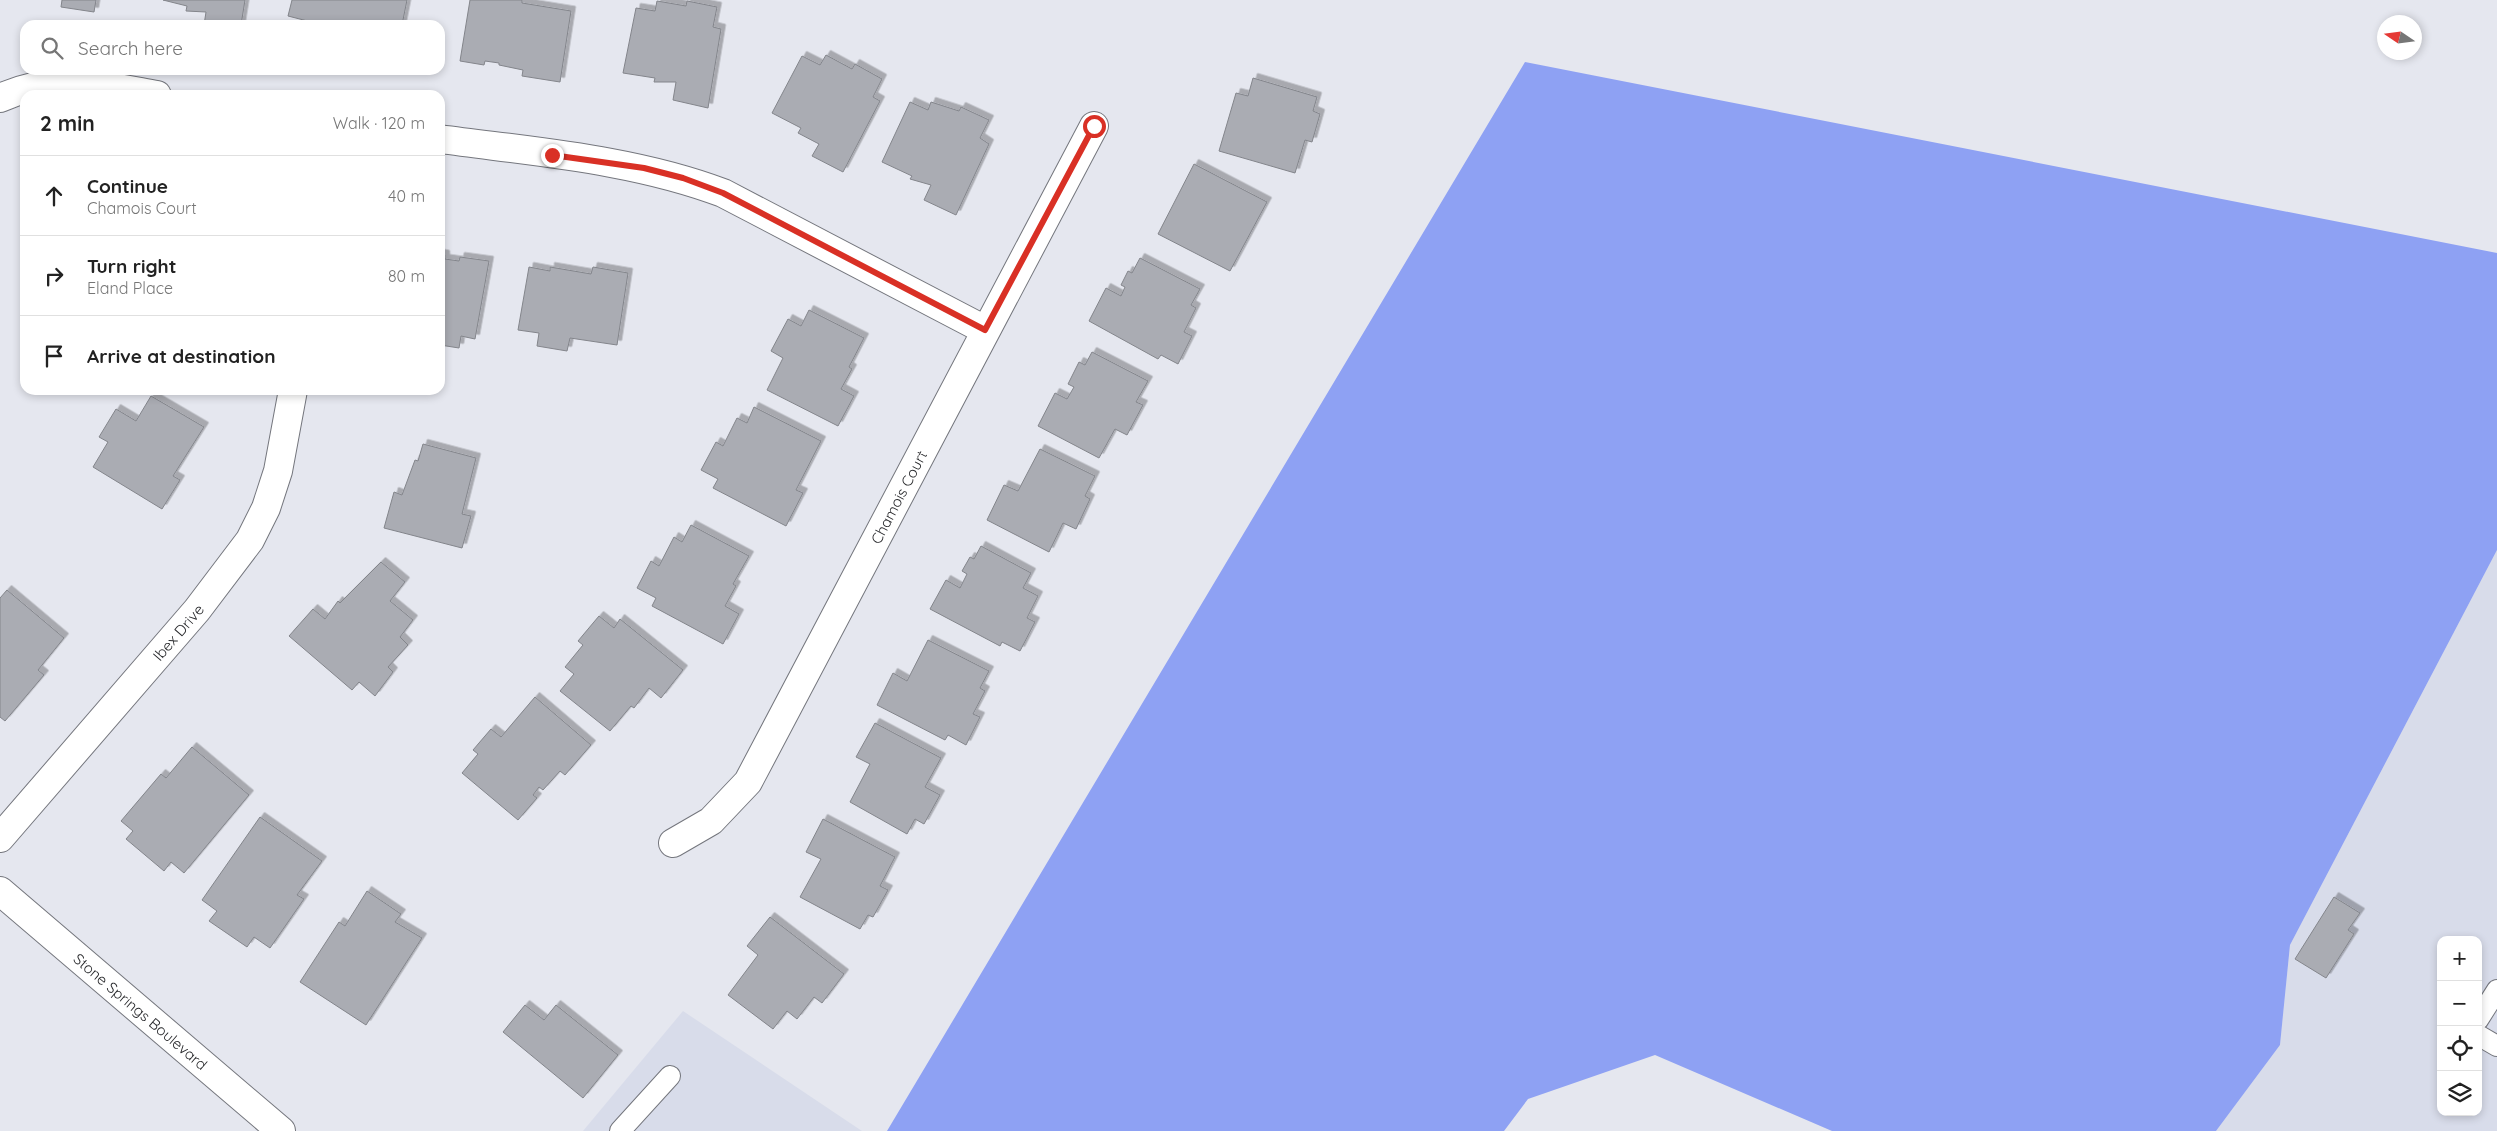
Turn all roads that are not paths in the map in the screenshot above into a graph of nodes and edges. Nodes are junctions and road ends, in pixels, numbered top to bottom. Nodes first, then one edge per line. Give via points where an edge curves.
1 (127, 90) edge
2 (0, 98) edge
3 (1094, 126) dead end
4 (445, 140) edge
5 (985, 330) junction
6 (292, 395) edge
7 (0, 838) edge
8 (673, 843) dead end
9 (0, 891) edge
10 (2497, 990) edge
11 (2482, 1014) edge
12 (2482, 1037) edge
13 (2497, 1046) edge
14 (670, 1076) dead end
15 (281, 1131) edge
16 (620, 1131) edge

1 - 2 street via 79,82 22,88
3 - 5 street, Chamois Court
4 - 5 street via 598,161 683,178 723,193
5 - 8 street, Chamois Court via 748,782 711,821
6 - 7 street, Ibex Drive via 278,471 266,508 250,540 197,610
9 - 15 street, Stone Springs Boulevard
10 - 11 lane
12 - 13 lane
14 - 16 lane

